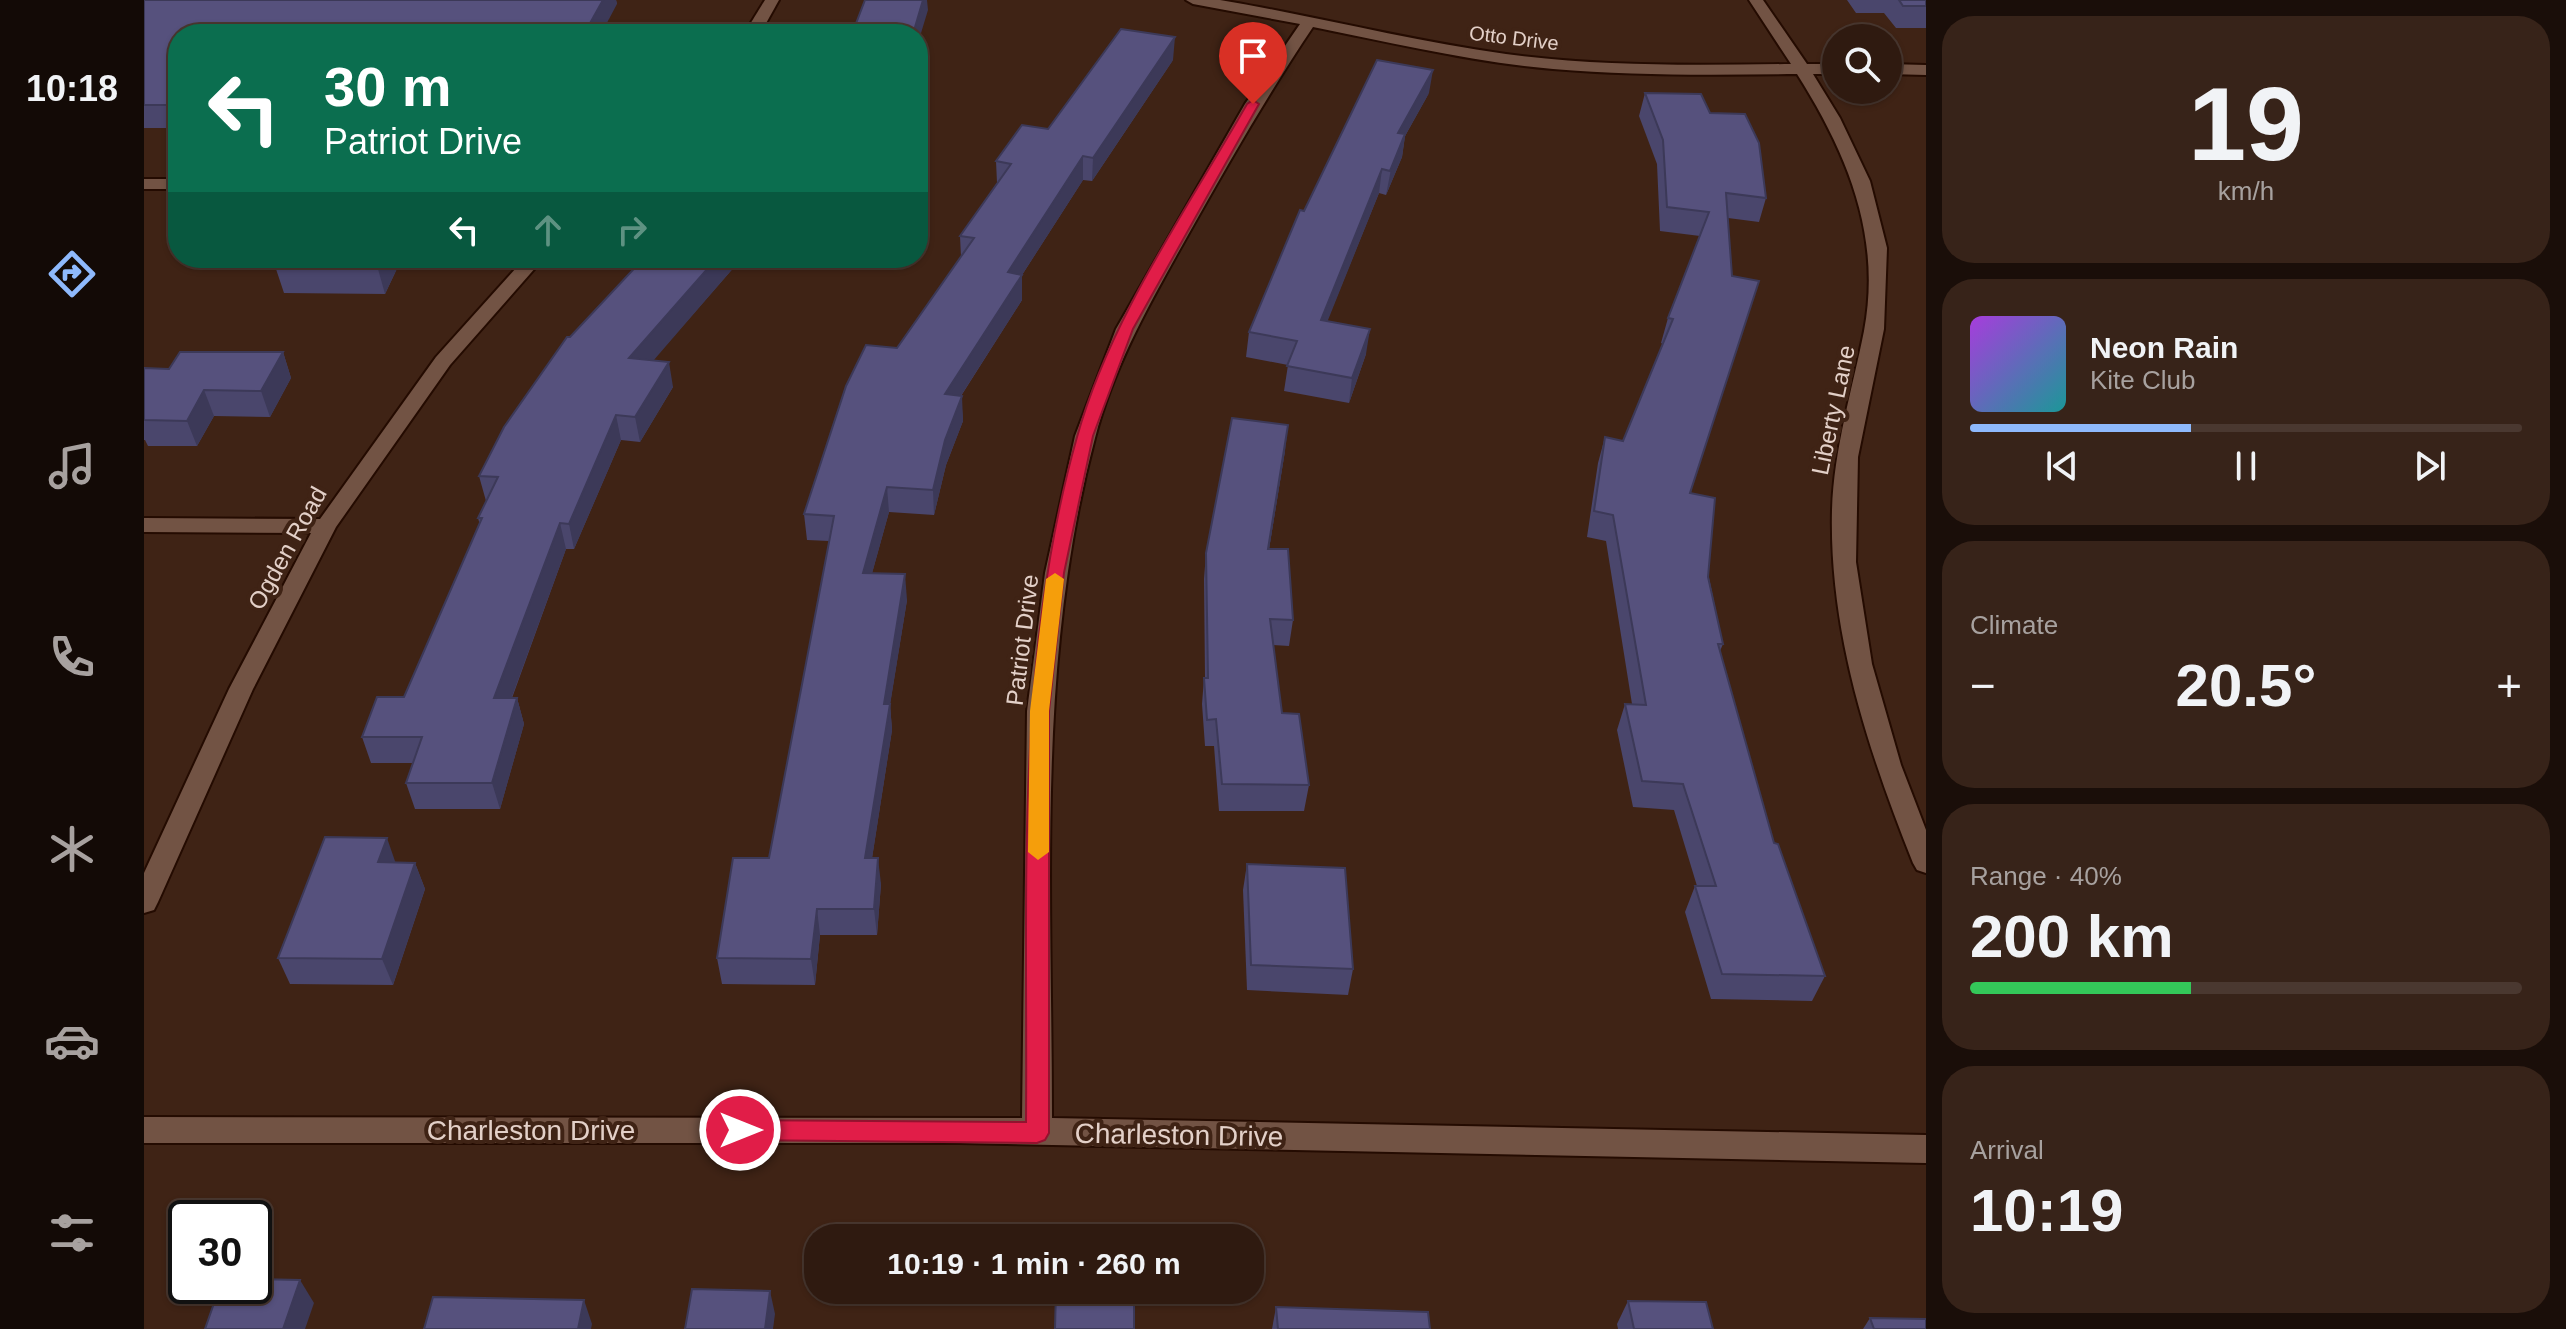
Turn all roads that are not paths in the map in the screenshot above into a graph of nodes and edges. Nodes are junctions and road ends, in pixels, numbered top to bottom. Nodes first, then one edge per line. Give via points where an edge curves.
1 (772, 0) edge
2 (1193, 0) edge
3 (1756, 0) edge
4 (1308, 23) junction
5 (758, 24) edge
6 (1801, 69) junction
7 (1822, 69) edge
8 (1902, 69) edge
9 (1926, 70) edge
10 (144, 184) edge
11 (168, 184) edge
12 (526, 268) edge
13 (144, 525) edge
14 (326, 526) junction
15 (1926, 863) edge
16 (144, 902) edge
17 (144, 1130) edge
18 (1037, 1133) junction
19 (1926, 1149) edge

1 - 5 street
2 - 4 street, Otto Drive
3 - 6 street, Liberty Lane
4 - 6 street, Otto Drive via 1551,64
4 - 18 street, Patriot Drive via 1253,104 1126,329 1085,436 1056,573 1039,711
6 - 7 street, Otto Drive
6 - 15 street, Liberty Lane via 1851,154 1878,247 1880,303 1849,445 1842,497 1844,548 1849,608 1873,722
8 - 9 street
10 - 11 street
12 - 14 street, Ogden Road via 443,361
13 - 14 street
14 - 16 street, Ogden Road via 241,689
17 - 18 street, Charleston Drive
18 - 19 street, Charleston Drive

